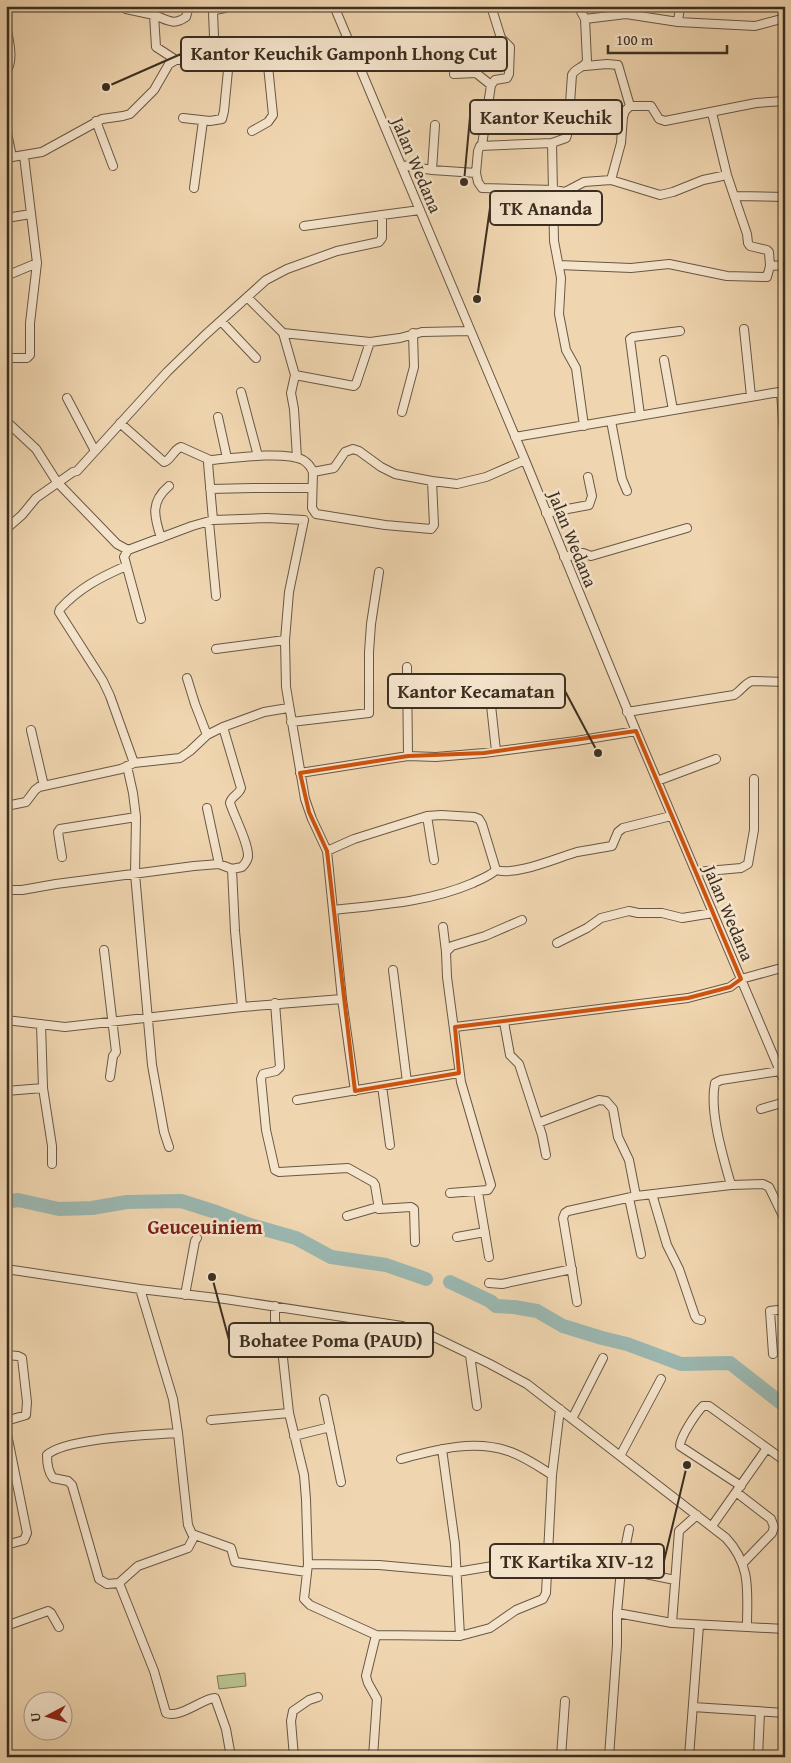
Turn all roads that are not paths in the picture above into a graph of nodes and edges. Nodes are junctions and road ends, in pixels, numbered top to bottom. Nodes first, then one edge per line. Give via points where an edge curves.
1 (122, 6) edge
2 (188, 6) edge
3 (227, 6) edge
4 (334, 6) edge
5 (491, 6) edge
6 (578, 6) edge
7 (680, 6) edge
8 (154, 15) junction
9 (785, 18) edge
10 (585, 19) junction
11 (678, 22) junction
12 (6, 24) edge
13 (349, 40) junction
14 (267, 56) junction
15 (176, 60) junction
16 (229, 60) junction
17 (215, 61) junction
18 (585, 66) junction
19 (6, 72) edge
20 (454, 74) dead end
21 (491, 85) junction
22 (785, 101) edge
23 (630, 106) junction
24 (712, 113) junction
25 (183, 118) dead end
26 (96, 121) junction
27 (202, 121) junction
28 (436, 125) dead end
29 (6, 128) edge
30 (252, 131) dead end
31 (552, 142) junction
32 (482, 145) junction
33 (24, 156) junction
34 (9, 158) edge
35 (401, 165) junction
36 (113, 166) dead end
37 (432, 170) junction
38 (476, 173) junction
39 (727, 175) junction
40 (612, 180) junction
41 (194, 188) dead end
42 (554, 190) junction
43 (734, 196) junction
44 (785, 197) edge
45 (420, 210) junction
46 (31, 214) junction
47 (382, 216) junction
48 (6, 218) edge
49 (304, 226) dead end
50 (37, 263) junction
51 (559, 265) junction
52 (785, 265) edge
53 (770, 266) junction
54 (6, 276) edge
55 (247, 296) junction
56 (221, 321) junction
57 (744, 329) dead end
58 (470, 331) junction
59 (680, 331) dead end
60 (283, 333) junction
61 (413, 333) junction
62 (370, 342) junction
63 (6, 358) edge
64 (256, 358) dead end
65 (664, 360) dead end
66 (295, 375) junction
67 (783, 391) edge
68 (241, 392) dead end
69 (751, 396) junction
70 (67, 398) dead end
71 (673, 410) junction
72 (402, 412) dead end
73 (640, 415) junction
74 (218, 417) dead end
75 (6, 421) edge
76 (611, 421) junction
77 (120, 423) junction
78 (584, 426) junction
79 (515, 438) junction
80 (785, 449) edge
81 (95, 451) junction
82 (258, 456) junction
83 (227, 458) junction
84 (297, 458) junction
85 (210, 460) junction
86 (525, 460) junction
87 (313, 472) junction
88 (588, 476) dead end
89 (432, 481) junction
90 (57, 482) junction
91 (170, 486) dead end
92 (312, 488) junction
93 (210, 490) junction
94 (627, 491) dead end
95 (313, 510) junction
96 (546, 513) junction
97 (302, 519) junction
98 (211, 521) junction
99 (687, 528) dead end
100 (6, 529) edge
101 (161, 538) junction
102 (128, 550) junction
103 (564, 557) junction
104 (126, 566) junction
105 (379, 572) dead end
106 (216, 596) dead end
107 (141, 619) dead end
108 (285, 640) junction
109 (216, 649) dead end
110 (407, 667) dead end
111 (187, 678) dead end
112 (488, 678) dead end
113 (785, 682) edge
114 (288, 708) junction
115 (627, 712) junction
116 (291, 722) junction
117 (223, 727) junction
118 (31, 730) dead end
119 (636, 731) junction
120 (207, 735) junction
121 (496, 751) junction
122 (408, 756) junction
123 (716, 759) dead end
124 (131, 764) junction
125 (300, 773) junction
126 (754, 780) dead end
127 (657, 781) junction
128 (44, 786) junction
129 (6, 806) edge
130 (207, 808) dead end
131 (427, 816) junction
132 (671, 816) junction
133 (136, 817) junction
134 (327, 851) junction
135 (62, 857) dead end
136 (434, 860) dead end
137 (218, 864) junction
138 (232, 869) junction
139 (496, 870) junction
140 (696, 872) junction
141 (135, 874) junction
142 (6, 890) edge
143 (333, 910) junction
144 (713, 913) junction
145 (522, 920) dead end
146 (443, 927) dead end
147 (557, 942) dead end
148 (104, 950) dead end
149 (446, 952) junction
150 (785, 967) edge
151 (393, 970) dead end
152 (741, 979) junction
153 (342, 998) junction
154 (275, 1003) junction
155 (242, 1007) junction
156 (148, 1018) junction
157 (6, 1020) edge
158 (113, 1022) junction
159 (504, 1022) junction
160 (41, 1024) junction
161 (455, 1027) junction
162 (780, 1071) junction
163 (459, 1072) junction
164 (110, 1077) dead end
165 (407, 1082) junction
166 (785, 1084) edge
167 (382, 1086) junction
168 (43, 1088) junction
169 (355, 1090) junction
170 (6, 1091) edge
171 (297, 1100) dead end
172 (785, 1102) edge
173 (761, 1109) dead end
174 (538, 1123) junction
175 (390, 1145) dead end
176 (169, 1147) dead end
177 (546, 1155) dead end
178 (52, 1164) dead end
179 (731, 1185) junction
180 (478, 1192) junction
181 (450, 1193) dead end
182 (652, 1194) junction
183 (632, 1197) junction
184 (378, 1207) junction
185 (347, 1216) dead end
186 (785, 1220) edge
187 (485, 1232) junction
188 (457, 1237) dead end
189 (197, 1238) dead end
190 (415, 1242) dead end
191 (641, 1254) dead end
192 (489, 1257) dead end
193 (6, 1269) edge
194 (572, 1269) junction
195 (489, 1283) dead end
196 (140, 1289) junction
197 (184, 1295) junction
198 (577, 1302) dead end
199 (275, 1306) junction
200 (785, 1309) edge
201 (701, 1320) dead end
202 (773, 1354) dead end
203 (6, 1355) edge
204 (470, 1355) junction
205 (603, 1358) dead end
206 (661, 1379) dead end
207 (324, 1399) dead end
208 (477, 1406) dead end
209 (560, 1409) junction
210 (289, 1413) junction
211 (572, 1419) junction
212 (211, 1420) dead end
213 (6, 1421) edge
214 (330, 1427) junction
215 (6, 1429) edge
216 (178, 1433) junction
217 (294, 1436) junction
218 (767, 1448) junction
219 (442, 1449) junction
220 (620, 1456) junction
221 (401, 1459) dead end
222 (785, 1461) edge
223 (10, 1469) edge
224 (552, 1475) junction
225 (342, 1482) dead end
226 (739, 1489) junction
227 (697, 1515) junction
228 (712, 1526) junction
229 (629, 1529) dead end
230 (195, 1536) junction
231 (6, 1545) edge
232 (547, 1558) junction
233 (743, 1563) junction
234 (308, 1568) junction
235 (621, 1569) junction
236 (457, 1572) junction
237 (675, 1580) junction
238 (119, 1583) junction
239 (617, 1613) junction
240 (672, 1623) junction
241 (699, 1625) junction
242 (6, 1626) edge
243 (59, 1627) dead end
244 (747, 1627) junction
245 (785, 1629) edge
246 (376, 1636) junction
247 (460, 1636) junction
248 (318, 1696) dead end
249 (565, 1701) dead end
250 (693, 1707) junction
251 (760, 1712) junction
252 (785, 1713) edge
253 (231, 1757) edge
254 (294, 1757) edge
255 (373, 1757) edge
256 (561, 1757) edge
257 (609, 1757) edge
258 (689, 1757) edge
259 (758, 1757) edge

1 - 8 street
2 - 8 street via 186,17 178,22
3 - 17 street via 213,12
4 - 13 street, Jalan Wedana
5 - 21 street via 501,38 510,47 508,76 493,81
6 - 10 street
7 - 11 street
8 - 15 street via 156,46
9 - 11 street via 754,26
10 - 11 street via 622,14
10 - 18 street
12 - 19 street via 11,60
13 - 14 street
13 - 35 street, Jalan Wedana
14 - 16 street
14 - 30 street via 273,115 268,122
15 - 17 street
15 - 26 street via 169,64 154,90 130,114
16 - 17 street
16 - 27 street via 223,117 218,121
18 - 23 street via 618,65
18 - 31 street via 572,75 568,136
20 - 21 street via 476,73
21 - 32 street
22 - 24 street via 756,103
23 - 24 street via 651,106 663,121
23 - 40 street via 622,117 621,143
24 - 39 street
25 - 27 street
26 - 33 street via 50,149
26 - 36 street
27 - 41 street
28 - 37 street
29 - 34 street
31 - 32 street
31 - 42 street
32 - 38 street via 478,149
33 - 34 street
33 - 46 street
35 - 37 street
35 - 45 street, Jalan Wedana
37 - 38 street
38 - 42 street via 482,188
39 - 40 street via 660,195
39 - 43 street
40 - 42 street via 584,182 565,192
42 - 51 street via 554,242
43 - 44 street
43 - 53 street via 748,243 767,250
45 - 47 street
45 - 58 street, Jalan Wedana
46 - 48 street
46 - 50 street
47 - 49 street
47 - 55 street via 380,242 337,251 287,270 268,278
50 - 54 street
50 - 63 street via 30,355 27,358
51 - 53 street via 631,268 669,264 727,276 765,278
51 - 78 street via 560,322 566,350 576,368
52 - 53 street
55 - 56 street
55 - 60 street
56 - 64 street
56 - 77 street
57 - 69 street
58 - 61 street
58 - 79 street, Jalan Wedana
59 - 73 street via 630,339
60 - 62 street
60 - 66 street
61 - 62 street
61 - 72 street via 414,367
62 - 66 street via 354,386
65 - 71 street
66 - 84 street via 291,393
67 - 69 street
67 - 80 street
68 - 82 street
69 - 71 street
70 - 81 street
71 - 73 street
73 - 76 street
74 - 83 street
75 - 90 street via 36,449
76 - 78 street
76 - 94 street
77 - 81 street
77 - 85 street via 164,462 181,447
78 - 79 street
79 - 86 street, Jalan Wedana
81 - 90 street via 77,471
82 - 83 street
82 - 84 street
83 - 85 street
84 - 87 street via 306,461
85 - 93 street
86 - 89 street via 471,482
86 - 96 street, Jalan Wedana
87 - 89 street via 334,468 345,452 353,449 381,468
87 - 92 street
88 - 96 street via 592,496 590,505
89 - 95 street via 434,525 431,529 318,515
90 - 100 street
90 - 102 street via 117,544
91 - 101 street via 159,496 156,506 155,519
92 - 93 street
92 - 95 street
93 - 98 street
95 - 97 street
96 - 103 street, Jalan Wedana
97 - 98 street
97 - 108 street via 304,523 289,592
98 - 101 street
98 - 106 street
99 - 103 street via 591,556 583,553
101 - 102 street
102 - 104 street via 124,557
103 - 115 street, Jalan Wedana
104 - 107 street
104 - 124 street via 76,593 59,612 103,681
105 - 116 street via 370,642 369,713
108 - 109 street
108 - 114 street
110 - 122 street
111 - 120 street
112 - 121 street
113 - 115 street via 752,681 734,695
114 - 116 street
114 - 117 street via 264,712
115 - 119 street, Jalan Wedana
116 - 125 street
117 - 120 street
117 - 138 street via 241,788 230,803 248,856 244,866
118 - 128 street
119 - 121 street
119 - 127 street, Jalan Wedana
120 - 124 street via 180,758
121 - 122 street via 436,757
122 - 125 street
123 - 127 street
124 - 128 street
124 - 133 street
125 - 134 street via 309,812
126 - 140 street via 754,830 748,864 741,868
127 - 132 street, Jalan Wedana
128 - 129 street via 35,790 26,802
130 - 137 street
131 - 134 street
131 - 136 street
131 - 139 street via 479,819
132 - 139 street via 623,828 612,846 508,872
132 - 140 street, Jalan Wedana
133 - 135 street via 60,829
133 - 141 street
134 - 143 street
137 - 138 street
137 - 141 street
138 - 155 street
139 - 143 street via 489,876 440,895
140 - 144 street, Jalan Wedana
141 - 142 street
141 - 156 street
143 - 153 street
144 - 147 street via 678,918 662,913 628,911 601,918
144 - 152 street, Jalan Wedana
145 - 149 street via 452,946
146 - 149 street
148 - 158 street
149 - 161 street
150 - 152 street
151 - 165 street
152 - 159 street via 730,987 688,998
152 - 162 street, Jalan Wedana
153 - 154 street
153 - 169 street
154 - 155 street
154 - 184 street via 280,1067 263,1074 261,1079 266,1130 275,1170 348,1168 373,1182
155 - 156 street
156 - 158 street
156 - 176 street via 154,1077
157 - 160 street
158 - 160 street via 64,1027
158 - 164 street via 116,1052
159 - 161 street
159 - 174 street via 510,1055 519,1064
160 - 168 street
161 - 163 street
162 - 166 street, Jalan Wedana
162 - 179 street via 715,1083 718,1135
163 - 165 street
163 - 180 street via 490,1182 489,1189
165 - 167 street
167 - 169 street
167 - 175 street
168 - 170 street
168 - 178 street
169 - 171 street
172 - 173 street
174 - 177 street
174 - 183 street via 598,1100 606,1101 612,1109 618,1137 629,1160
179 - 182 street
179 - 186 street via 768,1185
180 - 181 street
180 - 187 street
182 - 183 street
182 - 201 street via 667,1245 695,1316
183 - 191 street
183 - 194 street via 565,1213
184 - 185 street
184 - 190 street via 413,1208
187 - 188 street
187 - 192 street
189 - 197 street
193 - 196 street
194 - 195 street via 502,1284
194 - 198 street
196 - 197 street
196 - 216 street via 173,1399
197 - 199 street
199 - 204 street via 409,1328
199 - 210 street
200 - 202 street via 770,1311
203 - 213 street via 22,1358 27,1402 26,1415
204 - 208 street
204 - 209 street via 527,1384
205 - 211 street
206 - 220 street
207 - 214 street
209 - 211 street
209 - 224 street
210 - 212 street
210 - 217 street
211 - 220 street
214 - 217 street
214 - 225 street
215 - 223 street
216 - 230 street via 188,1525
216 - 238 street via 70,1444 47,1455 52,1478 72,1485 99,1580 107,1584
217 - 234 street via 304,1476
218 - 222 street
218 - 226 street
218 - 226 street via 709,1406 704,1405 700,1409 680,1446
219 - 221 street
219 - 224 street via 474,1446 504,1450
219 - 236 street
220 - 227 street
223 - 231 street via 27,1533 24,1540
224 - 232 street
226 - 228 street
226 - 233 street via 771,1519 774,1526 772,1533
227 - 228 street
227 - 237 street via 679,1531
228 - 233 street via 735,1548
229 - 235 street
230 - 234 street via 231,1548 235,1562
230 - 238 street via 188,1548 138,1566
232 - 236 street
232 - 247 street via 543,1599 516,1610 490,1628
233 - 244 street via 747,1582
234 - 236 street via 379,1565
234 - 246 street via 304,1596 307,1603
235 - 237 street
235 - 239 street
236 - 247 street
237 - 240 street
238 - 253 street via 154,1671 166,1713 188,1709 215,1698 226,1729
239 - 240 street
239 - 257 street
240 - 241 street
241 - 244 street
241 - 250 street
242 - 243 street via 48,1611
244 - 245 street
246 - 247 street
246 - 255 street via 366,1676 377,1699
248 - 254 street via 293,1711
249 - 256 street
250 - 251 street
250 - 258 street
251 - 252 street
251 - 259 street

